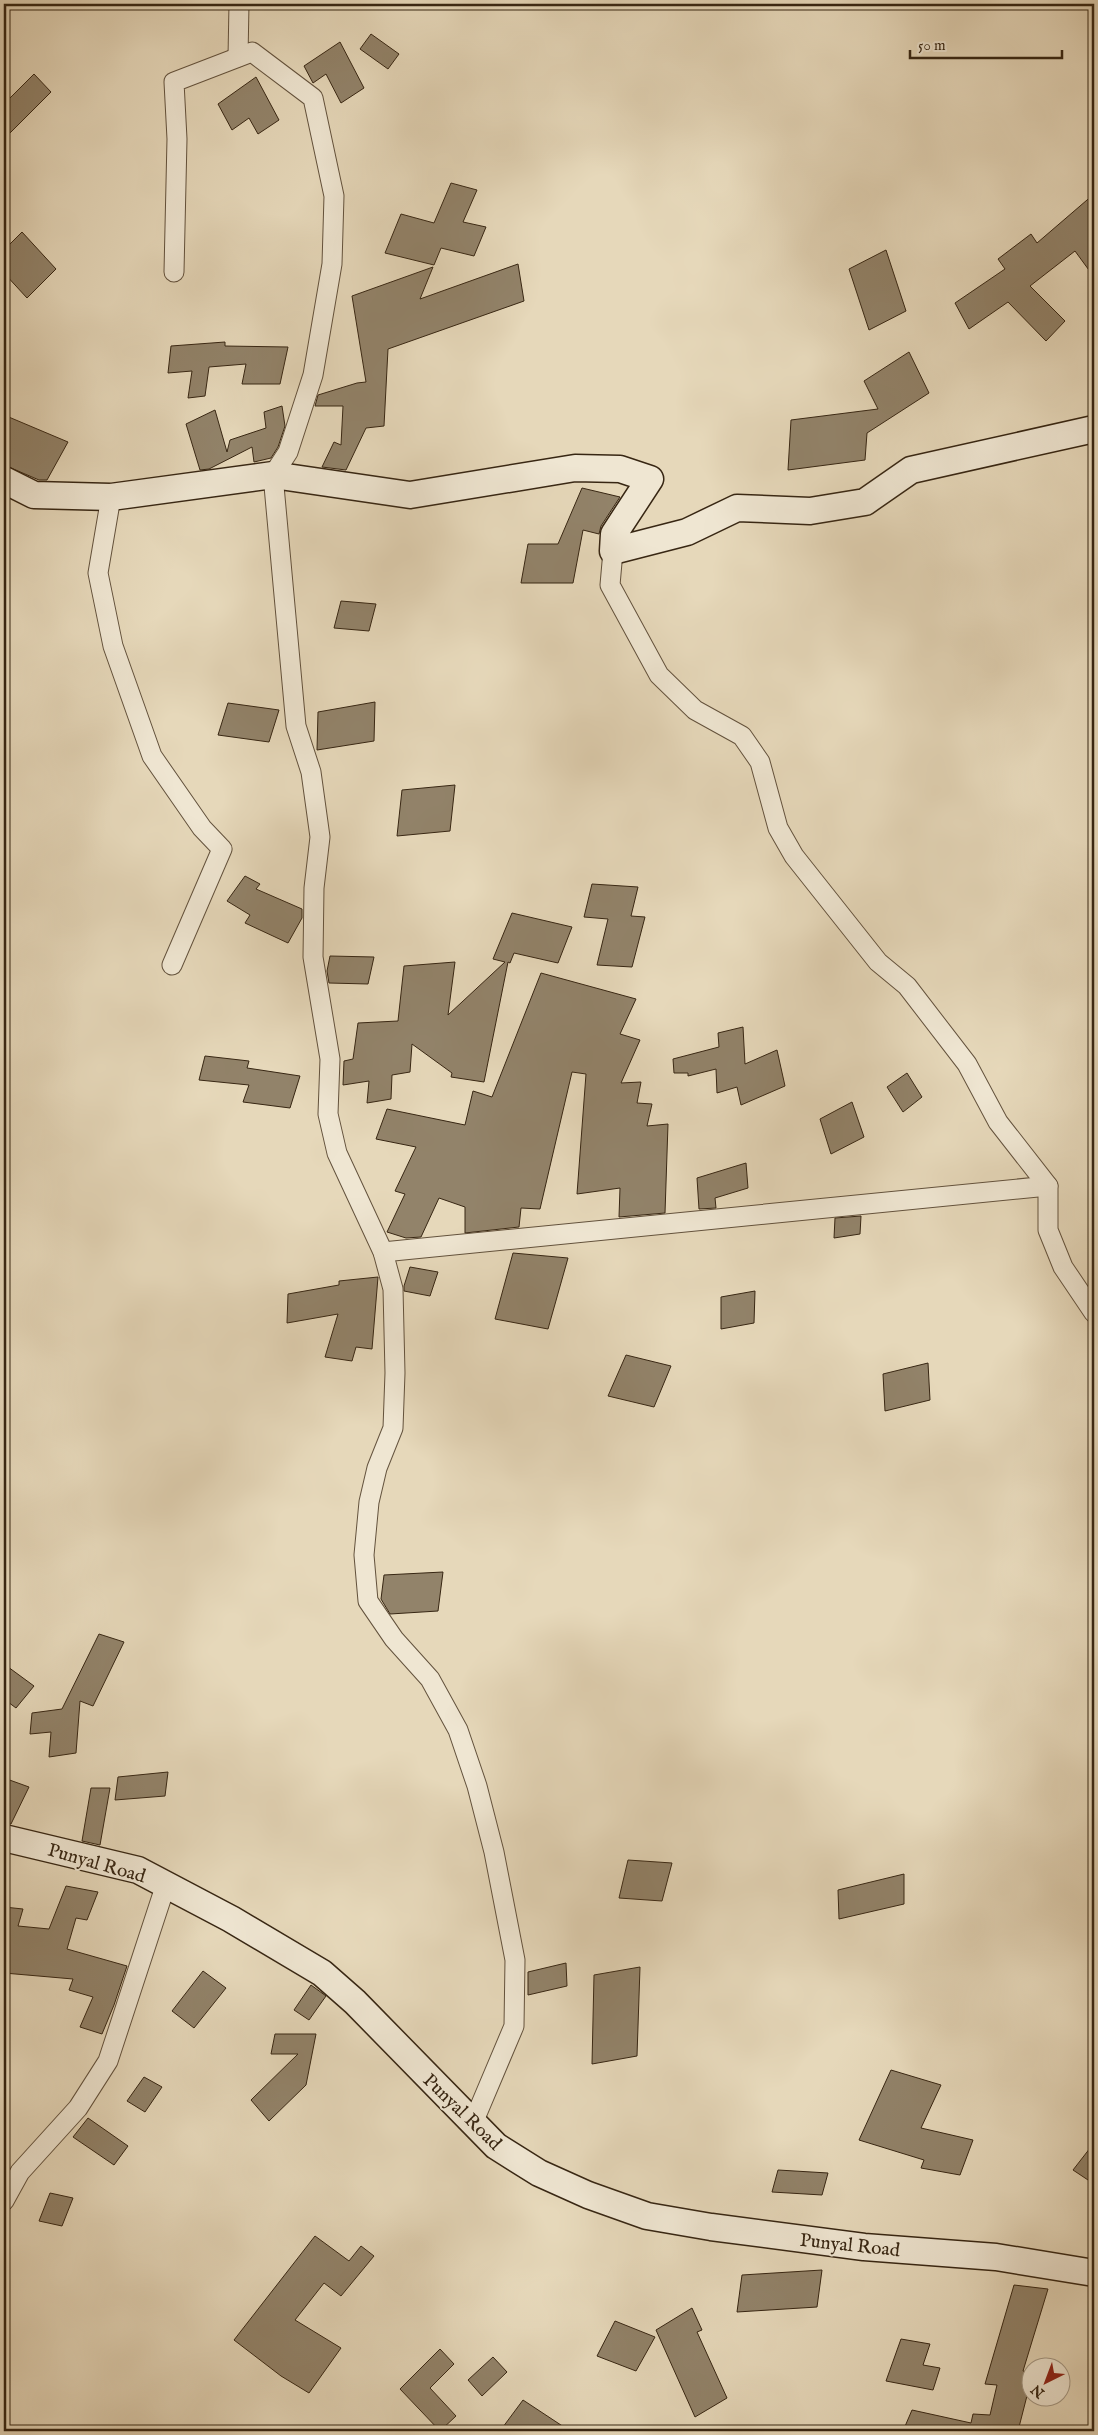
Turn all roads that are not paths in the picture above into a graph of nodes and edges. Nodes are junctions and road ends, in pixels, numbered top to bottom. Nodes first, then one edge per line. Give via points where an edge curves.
1 (240, 4) edge
2 (238, 57) junction
3 (174, 272) dead end
4 (1094, 429) edge
5 (274, 475) junction
6 (4, 480) edge
7 (111, 497) junction
8 (613, 551) junction
9 (172, 965) dead end
10 (1048, 1186) junction
11 (383, 1252) junction
12 (1094, 1313) edge
13 (4, 1838) edge
14 (166, 1884) junction
15 (472, 2123) junction
16 (4, 2201) edge
17 (1094, 2273) edge

1 - 2 street
2 - 3 street via 174,82 177,139
2 - 5 street via 252,52 313,98 334,196 332,264 313,375 288,452
4 - 8 street via 911,470 865,502 810,511 737,508 687,532
5 - 7 street
5 - 8 street via 410,495 575,468 620,469 650,479 614,534
5 - 11 street via 296,726 311,772 320,837 314,888 314,957 330,1059 328,1114 337,1153
6 - 7 street via 34,495
7 - 9 street via 98,573 113,646 152,756 202,828 222,849
8 - 10 street via 610,585 660,675 695,710 742,736 760,762 778,828 794,856 878,962 907,986 967,1064 998,1122
10 - 11 street
10 - 12 street via 1048,1230 1064,1267
11 - 15 street via 393,1289 395,1382 393,1428 377,1468 369,1502 364,1555 368,1601 394,1639 430,1679 458,1730 494,1852 515,1960 514,2026
13 - 14 street, Punyal Road via 138,1870
14 - 15 street, Punyal Road via 322,1973 355,2002
14 - 16 street via 108,2060 78,2108 20,2172
15 - 17 street, Punyal Road via 496,2146 539,2173 647,2216 864,2247 996,2257

